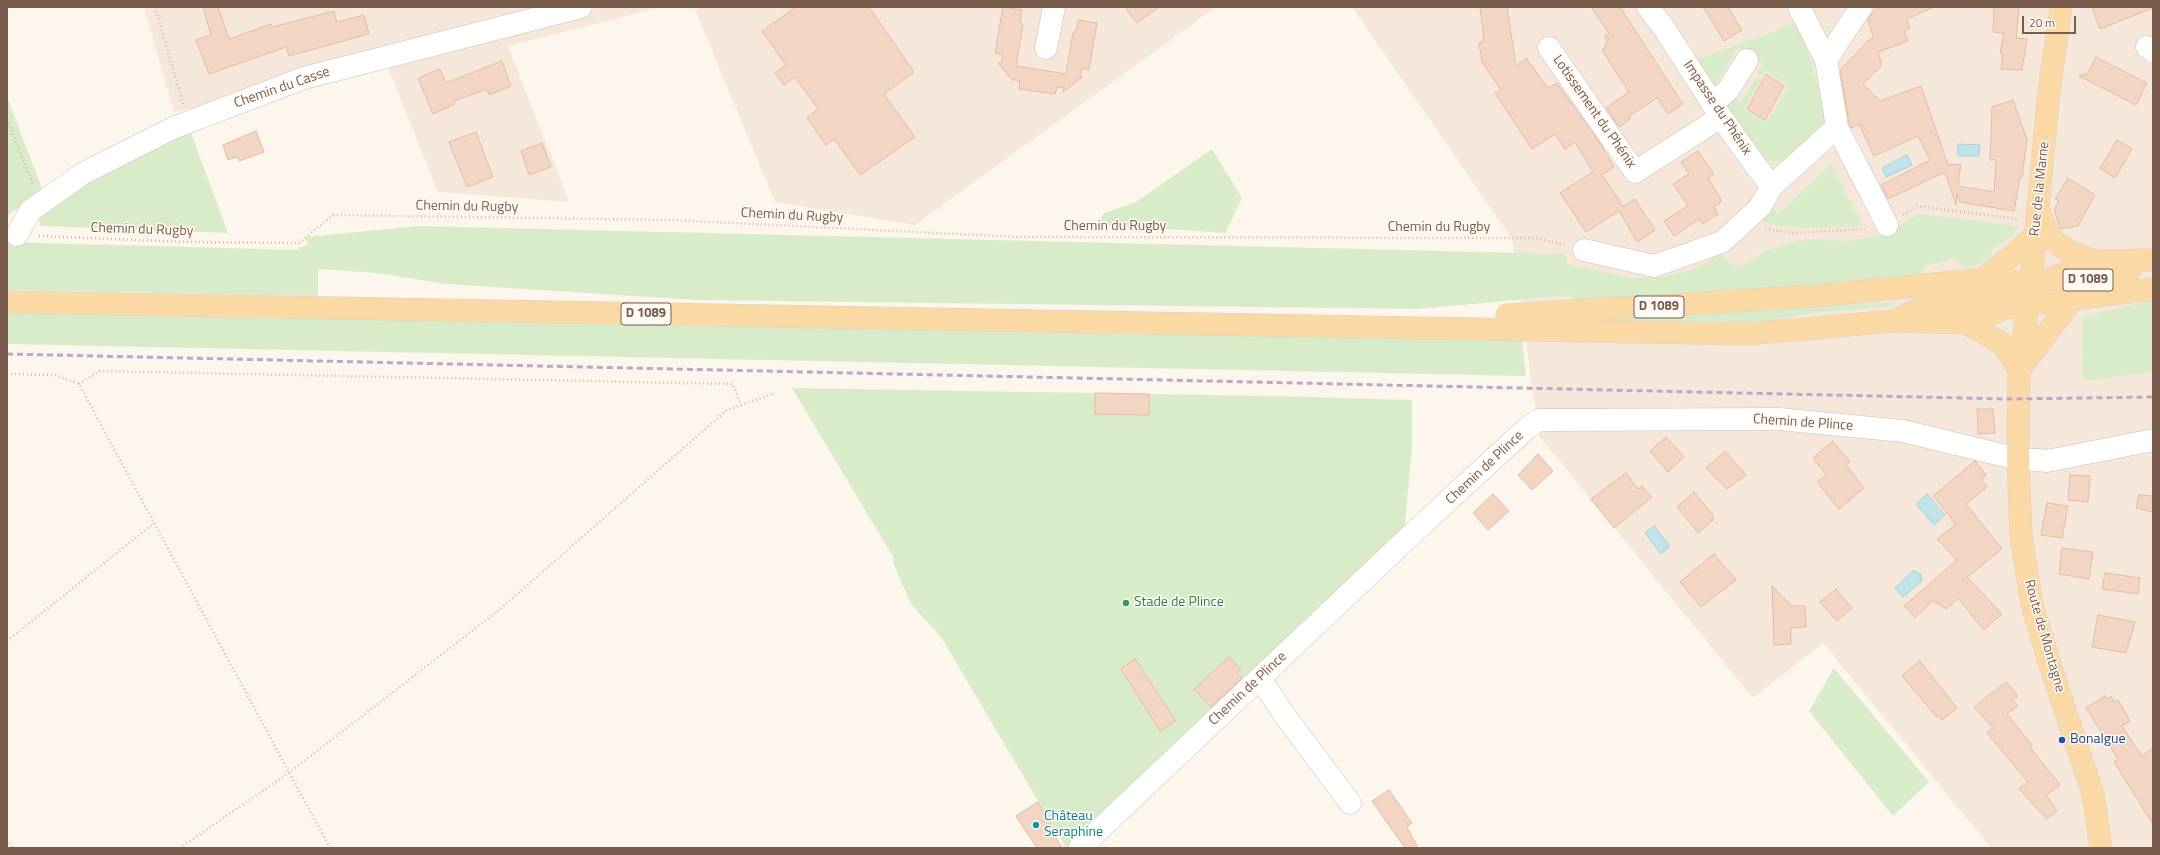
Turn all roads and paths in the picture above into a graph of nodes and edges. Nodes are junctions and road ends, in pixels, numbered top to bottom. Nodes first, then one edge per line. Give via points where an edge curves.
1 (154, 7) edge
2 (581, 7) edge
3 (1054, 7) edge
4 (1648, 7) edge
5 (1799, 7) edge
6 (1861, 7) edge
7 (2060, 7) edge
8 (1664, 17) edge
9 (1046, 48) dead end
10 (1549, 48) dead end
11 (1747, 60) dead end
12 (1826, 60) junction
13 (1717, 110) junction
14 (7, 118) edge
15 (189, 122) junction
16 (1837, 127) junction
17 (1772, 186) junction
18 (41, 203) junction
19 (2038, 210) junction
20 (1887, 225) dead end
21 (17, 235) joint
22 (2036, 235) junction
23 (1584, 250) joint
24 (2153, 260) edge
25 (2095, 261) junction
26 (2153, 265) edge
27 (1984, 279) junction
28 (2031, 281) junction
29 (2153, 289) edge
30 (2072, 300) junction
31 (7, 302) edge
32 (2027, 304) junction
33 (1894, 321) junction
34 (1966, 323) junction
35 (1334, 325) junction
36 (2019, 370) junction
37 (7, 374) edge
38 (79, 384) junction
39 (775, 393) dead end
40 (741, 405) junction
41 (2153, 440) edge
42 (2018, 459) junction
43 (154, 523) junction
44 (7, 641) edge
45 (1260, 678) junction
46 (290, 772) junction
47 (1350, 803) dead end
48 (7, 840) edge
49 (14, 848) edge
50 (180, 848) edge
51 (330, 848) edge
52 (1080, 848) edge
53 (2101, 848) edge

1 - 15 path
2 - 15 street, Chemin du Casse via 304,78
3 - 9 street
4 - 8 street, Impasse du Phénix
5 - 12 street
6 - 12 street
7 - 19 main road, Rue de la Marne
8 - 13 street, Impasse du Phénix
10 - 13 street, Lotissement du Phénix via 1635,172
11 - 13 street
12 - 16 street
13 - 17 street, Impasse du Phénix
14 - 18 path
15 - 18 street, Chemin du Casse via 82,174
16 - 17 street
16 - 20 street
17 - 23 street via 1760,207 1722,242 1654,266
18 - 21 street, Chemin du Casse via 30,212
19 - 22 main road, Rue de la Marne
19 - 25 main road via 2050,238 2062,247
21 - 23 path, Chemin du Rugby via 187,242 299,243 333,215 671,220 1018,237 1536,238
22 - 27 main road
22 - 28 main road, Rue de la Marne
24 - 25 main road, D 1089
25 - 28 main road, D 1089 via 2053,278
26 - 32 main road, D 1089 via 2046,290
27 - 28 main road, D 1089
27 - 35 main road, D 1089 via 1688,306
28 - 32 main road, Rue de la Marne
28 - 33 main road, D 1089 via 2006,295 1926,305
29 - 30 main road, D 1089
30 - 32 main road, D 1089
30 - 36 main road
31 - 35 main road, D 1089
32 - 34 main road, D 1089 via 1998,310
32 - 36 main road, Rue de la Marne
33 - 34 main road, D 1089
33 - 35 main road, D 1089 via 1747,334
34 - 36 main road via 2003,344
36 - 42 main road, Route de Montagne
37 - 38 path via 55,375
38 - 40 path via 100,371 733,384
38 - 43 path
39 - 40 path
40 - 46 path via 727,410 499,610
41 - 42 street, Chemin de Plince via 2047,460
42 - 45 street, Chemin de Plince via 1903,431 1779,419 1530,420 1528,428 1465,482
42 - 53 main road, Route de Montagne via 2021,535 2032,605 2093,794
43 - 44 path
43 - 46 path
45 - 47 street
45 - 52 street, Chemin de Plince
46 - 50 path
46 - 51 path
48 - 49 path

